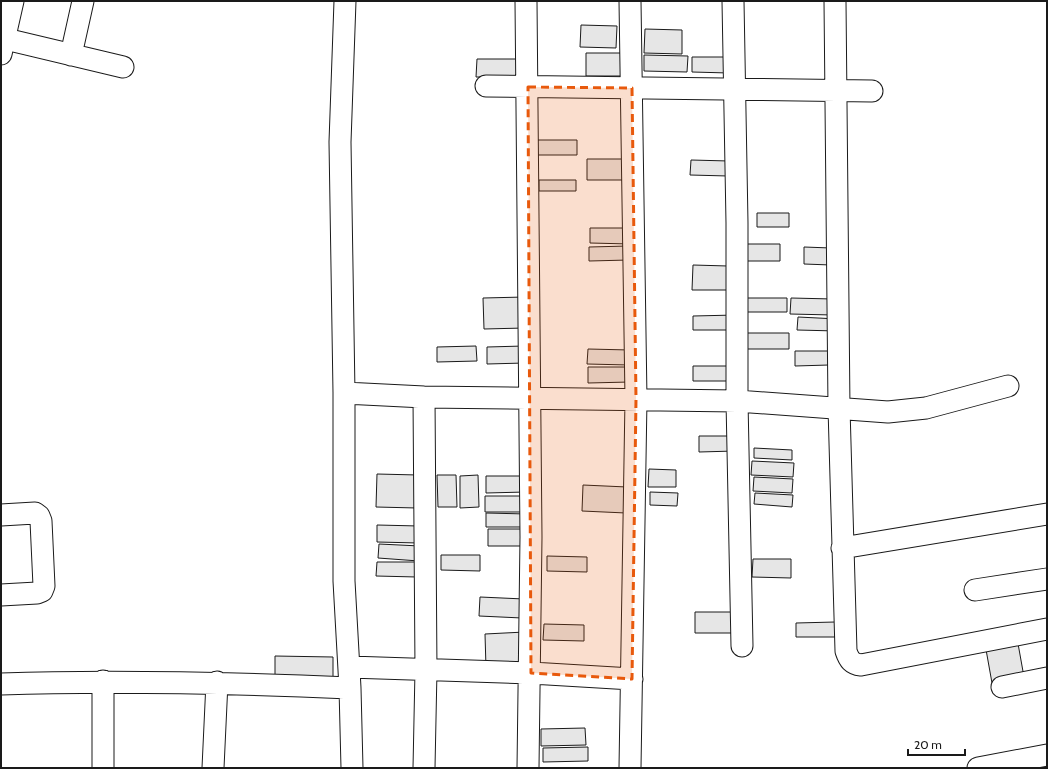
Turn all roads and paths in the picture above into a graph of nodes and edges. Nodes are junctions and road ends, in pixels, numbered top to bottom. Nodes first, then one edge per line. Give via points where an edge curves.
1 (13, 1) edge
2 (83, 1) edge
3 (344, 1) edge
4 (526, 1) edge
5 (630, 1) edge
6 (733, 1) edge
7 (835, 1) edge
8 (2, 44) edge
9 (71, 55) junction
10 (123, 67) dead end
11 (486, 86) dead end
12 (528, 87) junction
13 (632, 88) junction
14 (735, 89) junction
15 (836, 90) junction
16 (872, 91) dead end
17 (1008, 386) dead end
18 (344, 393) junction
19 (424, 397) junction
20 (530, 397) junction
21 (636, 399) junction
22 (737, 401) junction
23 (839, 408) junction
24 (1047, 514) edge
25 (1, 515) edge
26 (842, 548) junction
27 (1047, 579) edge
28 (975, 590) dead end
29 (1, 594) edge
30 (1047, 629) edge
31 (742, 646) dead end
32 (349, 666) junction
33 (426, 670) junction
34 (531, 673) junction
35 (1047, 678) edge
36 (632, 679) junction
37 (103, 681) junction
38 (217, 682) junction
39 (1, 684) edge
40 (1002, 687) dead end
41 (350, 688) junction
42 (1047, 755) edge
43 (103, 768) edge
44 (213, 768) edge
45 (352, 768) edge
46 (424, 768) edge
47 (528, 768) edge
48 (630, 768) edge
49 (978, 768) edge

1 - 8 street
2 - 9 street
3 - 18 street via 340,142
4 - 12 street
5 - 13 street
6 - 14 street
7 - 15 street
8 - 9 street
9 - 10 street
11 - 12 street
12 - 13 street
12 - 20 street
13 - 14 street
13 - 21 street
14 - 15 street
14 - 22 street
15 - 16 street
15 - 23 street
17 - 23 street via 926,408 888,412
18 - 19 street
18 - 32 street via 344,581
19 - 20 street
19 - 33 street
20 - 21 street
20 - 34 street
21 - 22 street
21 - 36 street
22 - 23 street
22 - 31 street
23 - 26 street
24 - 26 street
25 - 29 street via 35,513 38,516 41,521 44,586 42,591 37,593
26 - 30 street via 846,651 854,664 861,665
27 - 28 street
32 - 33 street
32 - 41 street
33 - 34 street
33 - 46 street
34 - 36 street
34 - 47 street
35 - 40 street
36 - 48 street
37 - 38 street
37 - 39 street
37 - 43 street
38 - 41 street
38 - 44 street
41 - 45 street
42 - 49 street

